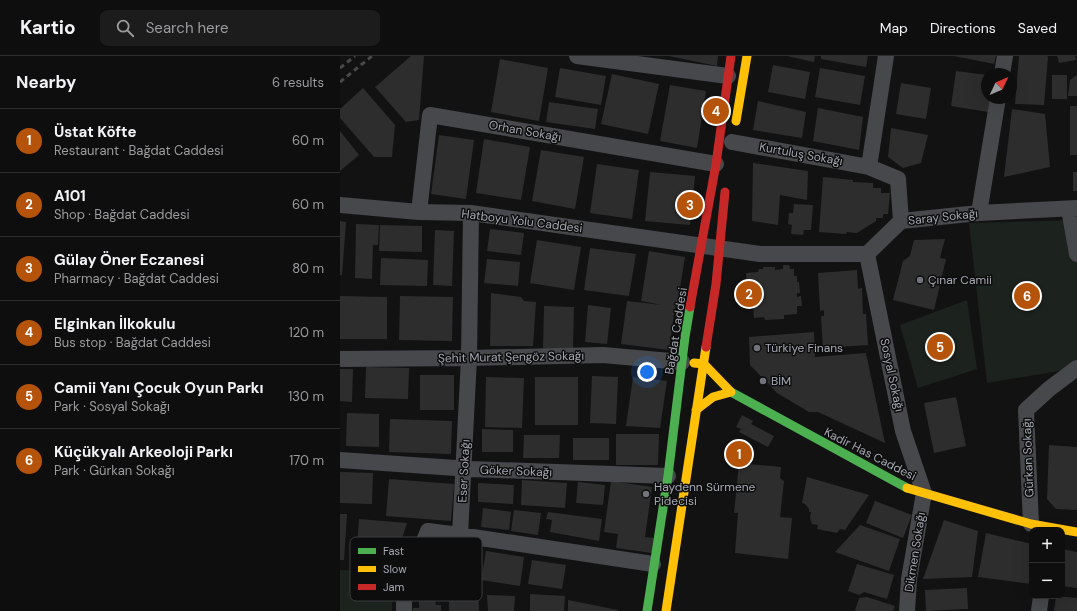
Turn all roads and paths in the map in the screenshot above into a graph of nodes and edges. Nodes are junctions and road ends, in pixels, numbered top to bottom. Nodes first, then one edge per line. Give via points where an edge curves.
1 (577, 56) edge
2 (731, 56) edge
3 (747, 56) edge
4 (886, 56) edge
5 (1005, 56) edge
6 (1003, 68) edge
7 (728, 76) junction
8 (997, 104) edge
9 (733, 138) joint
10 (716, 164) junction
11 (869, 166) junction
12 (726, 186) dead end
13 (340, 205) edge
14 (1073, 209) edge
15 (419, 212) junction
16 (471, 212) junction
17 (979, 213) junction
18 (901, 221) junction
19 (702, 246) junction
20 (720, 248) junction
21 (867, 254) junction
22 (1077, 254) edge
23 (469, 358) junction
24 (340, 359) edge
25 (682, 362) junction
26 (704, 364) junction
27 (1077, 368) edge
28 (731, 392) junction
29 (696, 410) junction
30 (340, 460) edge
31 (464, 469) junction
32 (668, 476) junction
33 (924, 493) junction
34 (1031, 524) junction
35 (1042, 527) edge
36 (1065, 531) edge
37 (1077, 532) edge
38 (460, 535) junction
39 (426, 537) edge
40 (473, 537) edge
41 (482, 538) edge
42 (653, 564) junction
43 (1041, 599) edge
44 (647, 611) edge
45 (666, 611) edge
46 (907, 611) edge
47 (1039, 611) edge

1 - 7 street
2 - 7 main road, Bağdat Caddesi
3 - 9 main road
4 - 11 street
5 - 6 street
7 - 10 main road, Bağdat Caddesi
8 - 17 street
9 - 11 street, Kurtuluş Sokağı
10 - 15 street, Orhan Sokağı via 430,115
10 - 19 main road, Bağdat Caddesi
11 - 18 street via 898,179
12 - 20 main road
13 - 15 street, Hatboyu Yolu Caddesi
14 - 17 street, Saray Sokağı
14 - 22 street
15 - 16 street, Hatboyu Yolu Caddesi
16 - 19 street, Hatboyu Yolu Caddesi
16 - 23 street, Eser Sokağı
17 - 18 street, Saray Sokağı
18 - 21 street, Saray Sokağı
19 - 20 street
19 - 25 main road, Bağdat Caddesi
20 - 21 street via 760,254
20 - 26 main road
21 - 33 street, Sosyal Sokağı via 903,431
23 - 24 street, Şehit Murat Şengöz Sokağı
23 - 25 street, Şehit Murat Şengöz Sokağı via 603,355
23 - 31 street, Eser Sokağı
25 - 26 main road
25 - 32 main road, Bağdat Caddesi
26 - 28 main road, Kadir Has Caddesi
26 - 29 main road
27 - 34 street, Gürkan Sokağı via 1026,410
28 - 29 main road via 713,397
28 - 33 main road, Kadir Has Caddesi via 903,487
29 - 45 main road
30 - 31 street, Göker Sokağı
31 - 32 street, Göker Sokağı
31 - 38 street, Eser Sokağı
32 - 42 main road, Bağdat Caddesi
33 - 34 main road, Kadir Has Caddesi
33 - 46 street, Dikmen Sokağı via 909,579
34 - 35 main road, Kadir Has Caddesi
36 - 37 main road, Kadir Has Caddesi
38 - 39 street via 428,531
38 - 40 street
41 - 42 street
42 - 44 main road, Bağdat Caddesi
43 - 47 street

